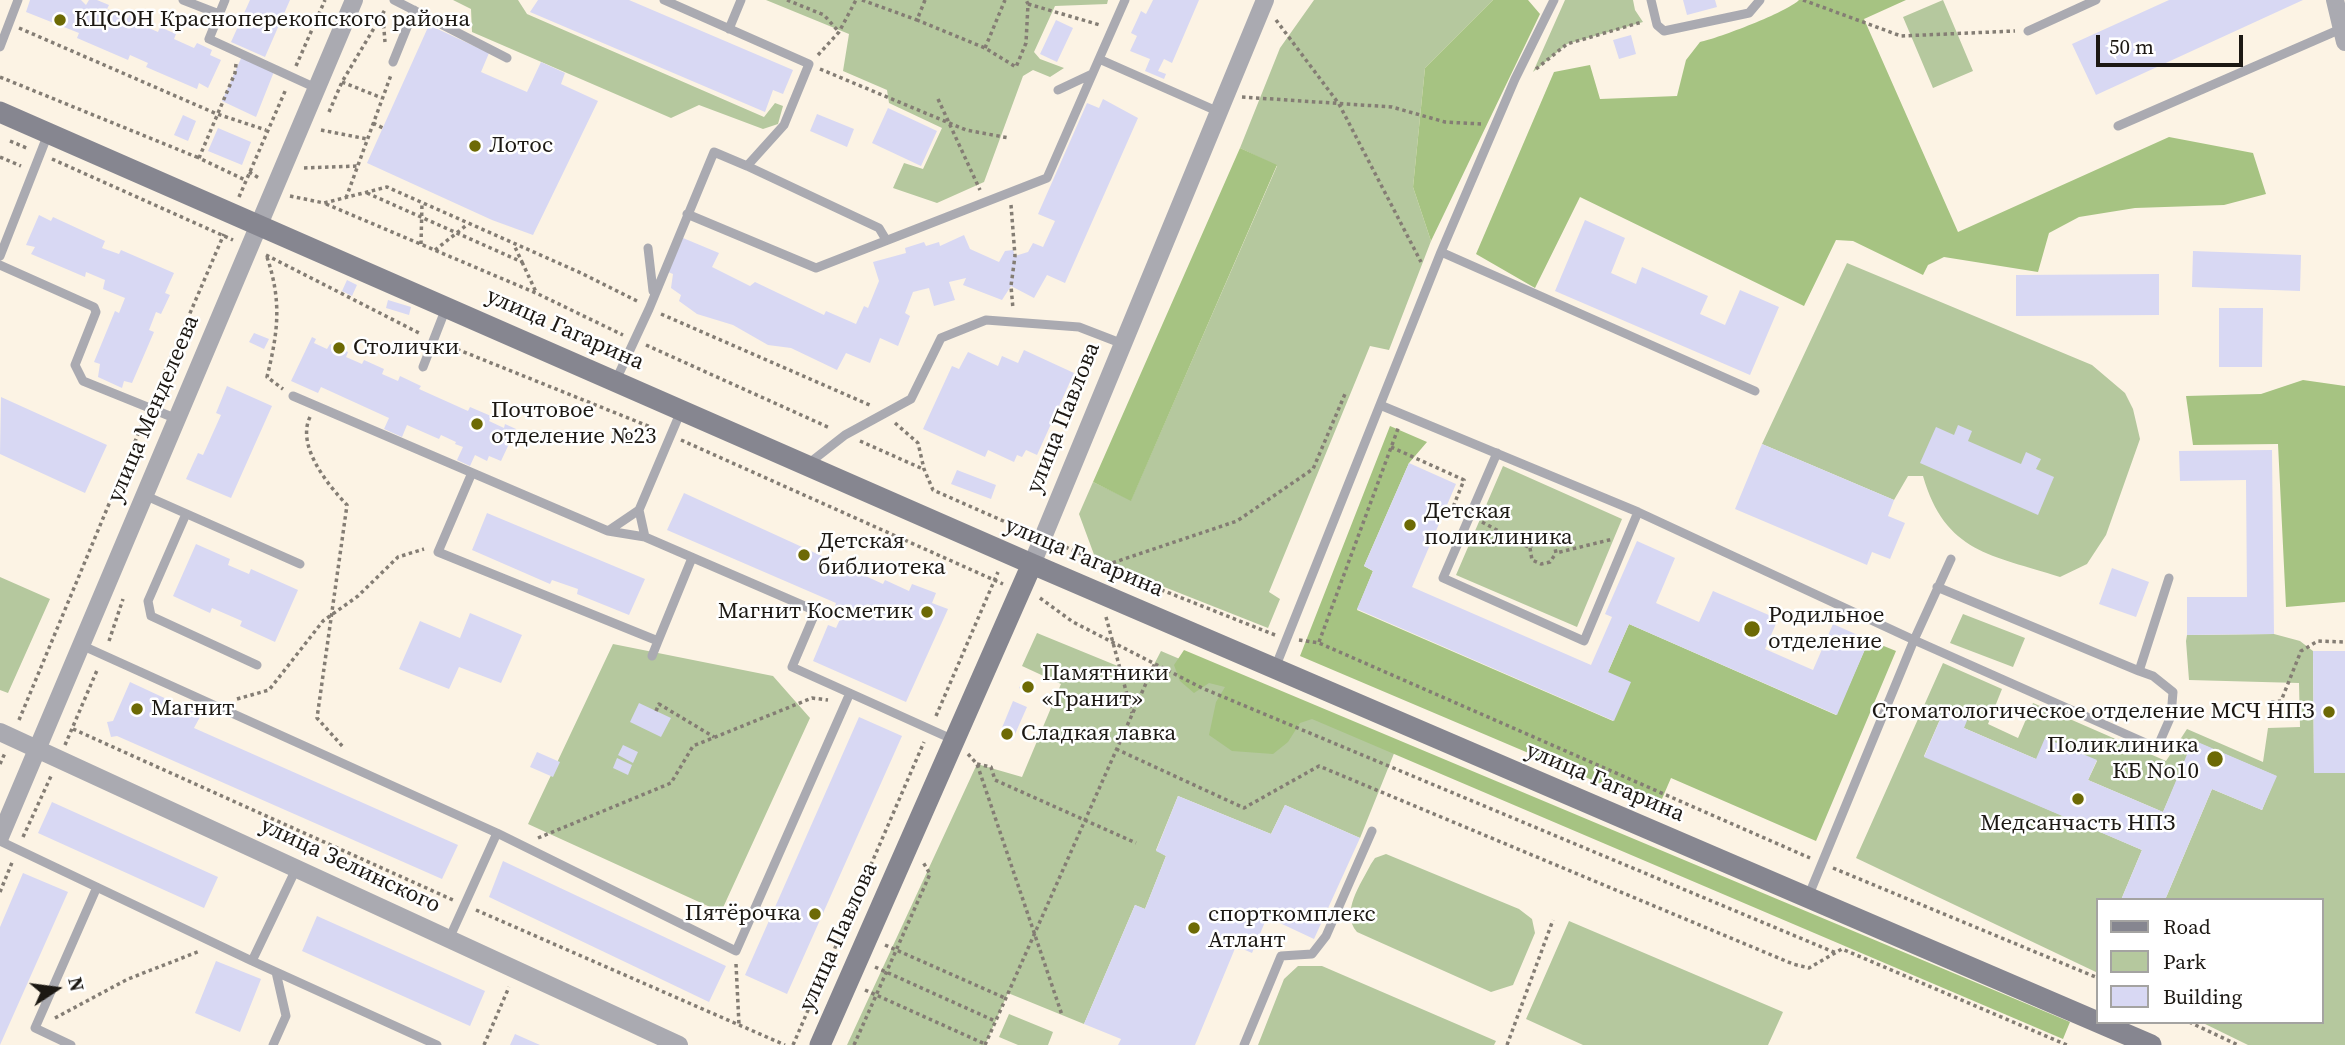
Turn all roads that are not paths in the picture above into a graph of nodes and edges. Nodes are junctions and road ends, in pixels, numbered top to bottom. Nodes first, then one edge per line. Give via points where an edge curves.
1 (18, 0) edge
2 (183, 0) edge
3 (225, 0) edge
4 (354, 0) edge
5 (392, 0) edge
6 (664, 0) edge
7 (741, 0) edge
8 (1125, 0) edge
9 (1554, 0) edge
10 (1651, 0) edge
11 (1760, 0) edge
12 (2096, 0) edge
13 (2335, 0) edge
14 (1263, 5) edge
15 (414, 10) junction
16 (219, 15) junction
17 (729, 29) junction
18 (2028, 31) road end
19 (2344, 35) edge
20 (0, 47) edge
21 (507, 58) dead end
22 (1099, 59) junction
23 (393, 62) road end
24 (1092, 74) junction
25 (316, 89) junction
26 (1058, 90) dead end
27 (0, 111) edge
28 (1219, 111) junction
29 (2118, 126) dead end
30 (48, 131) junction
31 (747, 166) junction
32 (687, 214) junction
33 (258, 224) junction
34 (885, 238) junction
35 (648, 248) dead end
36 (1441, 252) junction
37 (0, 256) edge
38 (0, 265) edge
39 (654, 293) junction
40 (447, 306) junction
41 (1123, 344) junction
42 (422, 367) dead end
43 (616, 380) junction
44 (1755, 391) dead end
45 (293, 396) road end
46 (1380, 405) junction
47 (682, 410) junction
48 (177, 419) junction
49 (1497, 453) junction
50 (807, 465) junction
51 (471, 475) junction
52 (144, 495) junction
53 (639, 510) junction
54 (1638, 512) junction
55 (186, 514) junction
56 (608, 531) junction
57 (645, 537) junction
58 (692, 558) junction
59 (1951, 559) dead end
60 (300, 564) dead end
61 (1032, 564) junction
62 (2169, 578) dead end
63 (1937, 587) junction
64 (1914, 640) junction
65 (658, 641) junction
66 (81, 645) junction
67 (652, 656) dead end
68 (257, 665) dead end
69 (1274, 669) junction
70 (2139, 671) junction
71 (850, 693) junction
72 (6, 735) edge
73 (954, 740) junction
74 (37, 749) junction
75 (1372, 831) dead end
76 (497, 833) junction
77 (0, 839) edge
78 (296, 869) junction
79 (97, 887) junction
80 (1807, 899) junction
81 (449, 939) junction
82 (252, 961) junction
83 (276, 972) junction
84 (2096, 1022) edge
85 (2102, 1024) edge
86 (71, 1045) edge
87 (273, 1045) edge
88 (437, 1045) edge
89 (679, 1045) edge
90 (820, 1045) edge
91 (1244, 1045) edge
92 (2151, 1045) edge

1 - 20 lane
2 - 16 lane
3 - 16 lane
4 - 25 street, улица Менделеева
5 - 15 lane
6 - 17 lane
7 - 17 lane
8 - 22 lane
9 - 36 lane
10 - 11 lane via 1664,31 1749,13
12 - 18 lane
13 - 19 street
14 - 28 street, улица Павлова
15 - 21 lane
15 - 23 lane
16 - 25 lane via 209,39
17 - 31 lane via 811,62 785,125
19 - 29 lane
22 - 24 lane
22 - 28 lane
24 - 26 lane
24 - 34 lane via 1046,178
25 - 33 street, улица Менделеева
27 - 30 main road, улица Гагарина
28 - 41 street, улица Павлова
30 - 33 main road, улица Гагарина
30 - 37 lane
31 - 32 lane via 714,152
31 - 34 lane via 879,228
32 - 34 lane via 816,268
32 - 39 lane
33 - 40 main road, улица Гагарина
33 - 48 street, улица Менделеева
35 - 39 lane
36 - 44 lane
36 - 46 lane
38 - 48 lane via 94,307 75,365 83,381
39 - 43 lane
40 - 42 lane
40 - 43 main road, улица Гагарина
41 - 50 lane via 1079,327 986,320 941,338 911,399 845,435
41 - 61 street, улица Павлова via 1048,540
43 - 47 main road, улица Гагарина
45 - 51 lane
46 - 49 lane
46 - 69 lane
47 - 50 main road, улица Гагарина
47 - 53 lane
48 - 52 street, улица Менделеева
49 - 54 lane
49 - 54 lane via 1443,578 1584,641
50 - 61 main road, улица Гагарина
51 - 56 lane
51 - 65 lane via 438,552
52 - 55 lane
52 - 66 street, улица Менделеева
53 - 56 lane
53 - 57 lane
54 - 64 lane
55 - 60 lane
55 - 68 lane via 148,601 151,616
56 - 57 lane
57 - 58 lane
58 - 65 lane
58 - 71 lane via 816,611 792,667
59 - 63 lane
61 - 69 main road, улица Гагарина
61 - 73 main road, улица Павлова
62 - 70 lane
63 - 64 lane
63 - 70 lane
64 - 70 lane via 2157,748 2171,716 2173,692
64 - 80 lane
65 - 67 lane
66 - 74 street, улица Менделеева
66 - 76 lane
69 - 80 main road, улица Гагарина
71 - 73 lane
71 - 76 lane via 736,951
72 - 74 street, улица Зелинского
73 - 90 main road, улица Павлова
74 - 77 street, улица Менделеева
74 - 78 street, улица Зелинского
75 - 91 lane via 1326,936 1312,954 1281,956
76 - 81 lane
77 - 79 lane
78 - 81 street, улица Зелинского
78 - 82 lane
79 - 82 lane
79 - 86 lane via 35,1028
80 - 84 main road, улица Гагарина
81 - 89 street, улица Зелинского
82 - 83 lane
83 - 87 lane via 286,1016
83 - 88 lane
85 - 92 main road, улица Гагарина

